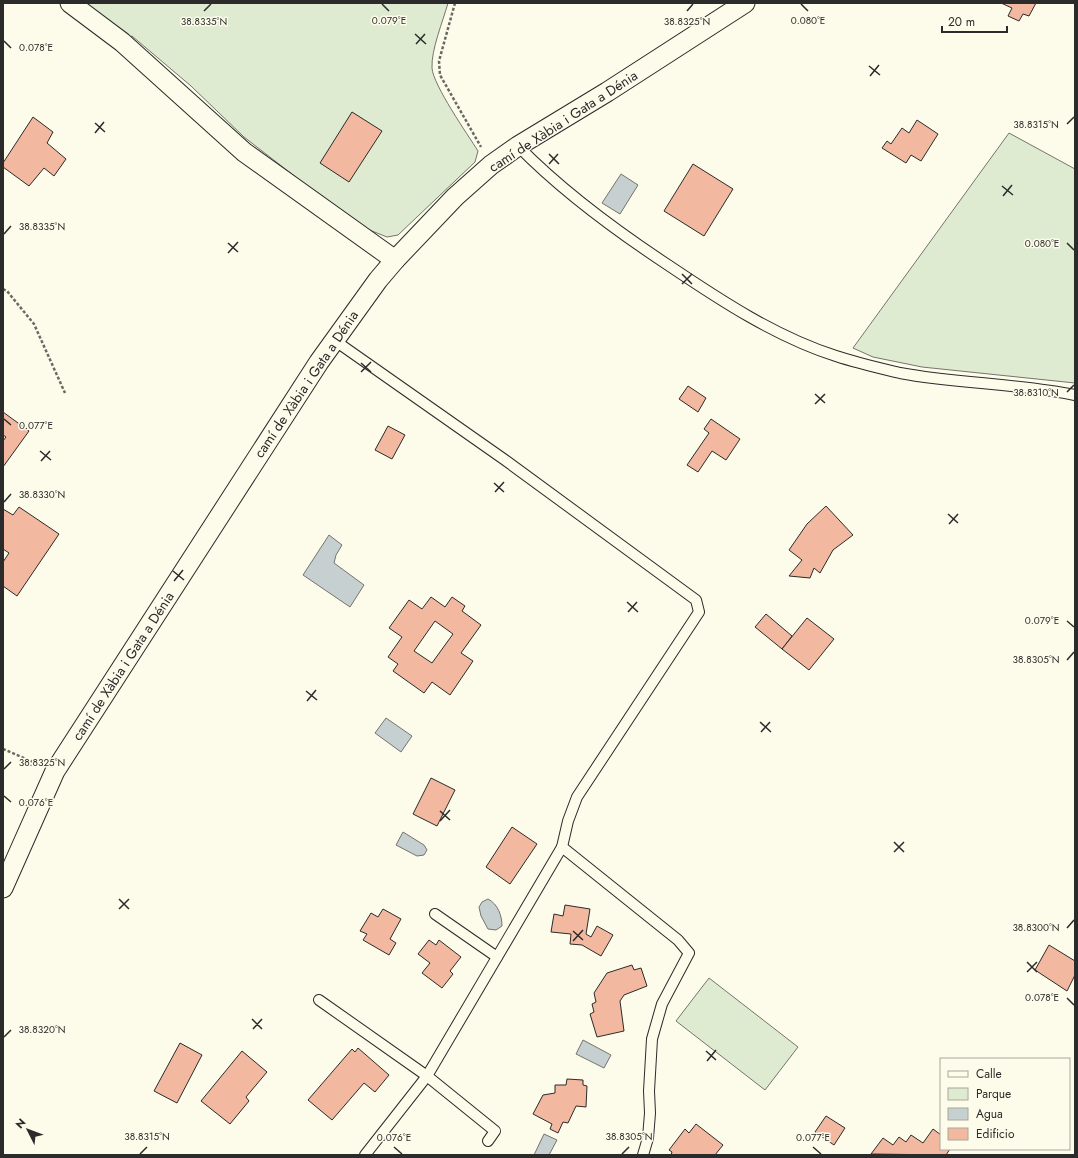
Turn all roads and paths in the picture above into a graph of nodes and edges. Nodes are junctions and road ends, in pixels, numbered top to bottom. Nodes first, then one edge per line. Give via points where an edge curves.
1 (70, 3) edge
2 (455, 3) edge
3 (745, 3) edge
4 (518, 146) junction
5 (491, 165) junction
6 (395, 260) junction
7 (3, 289) edge
8 (334, 340) junction
9 (65, 393) dead end
10 (1075, 394) edge
11 (3, 749) edge
12 (55, 771) junction
13 (562, 847) junction
14 (3, 888) edge
15 (436, 914) dead end
16 (497, 957) junction
17 (319, 1000) dead end
18 (426, 1076) junction
19 (488, 1141) dead end
20 (365, 1155) edge
21 (643, 1155) edge

1 - 6 street via 122,42 244,152
2 - 5 path via 439,61 440,75
3 - 4 street, camí de Xàbia i Gata a Dénia
4 - 5 street, camí de Xàbia i Gata a Dénia
4 - 10 lane via 536,165 593,213 632,241 756,320 804,343 835,356 899,372 956,382 1017,386
5 - 6 street, camí de Xàbia i Gata a Dénia via 455,197
6 - 8 street, camí de Xàbia i Gata a Dénia
7 - 9 path via 34,324
8 - 12 street, camí de Xàbia i Gata a Dénia
8 - 13 lane via 505,460 696,600 699,612 577,797
11 - 12 path
12 - 14 street, camí de Xàbia i Gata a Dénia
13 - 16 lane
13 - 21 lane via 678,940 689,953 662,1004 652,1039 650,1113 648,1138
15 - 16 lane
16 - 18 lane
17 - 18 lane
18 - 19 lane via 495,1131
18 - 20 lane

